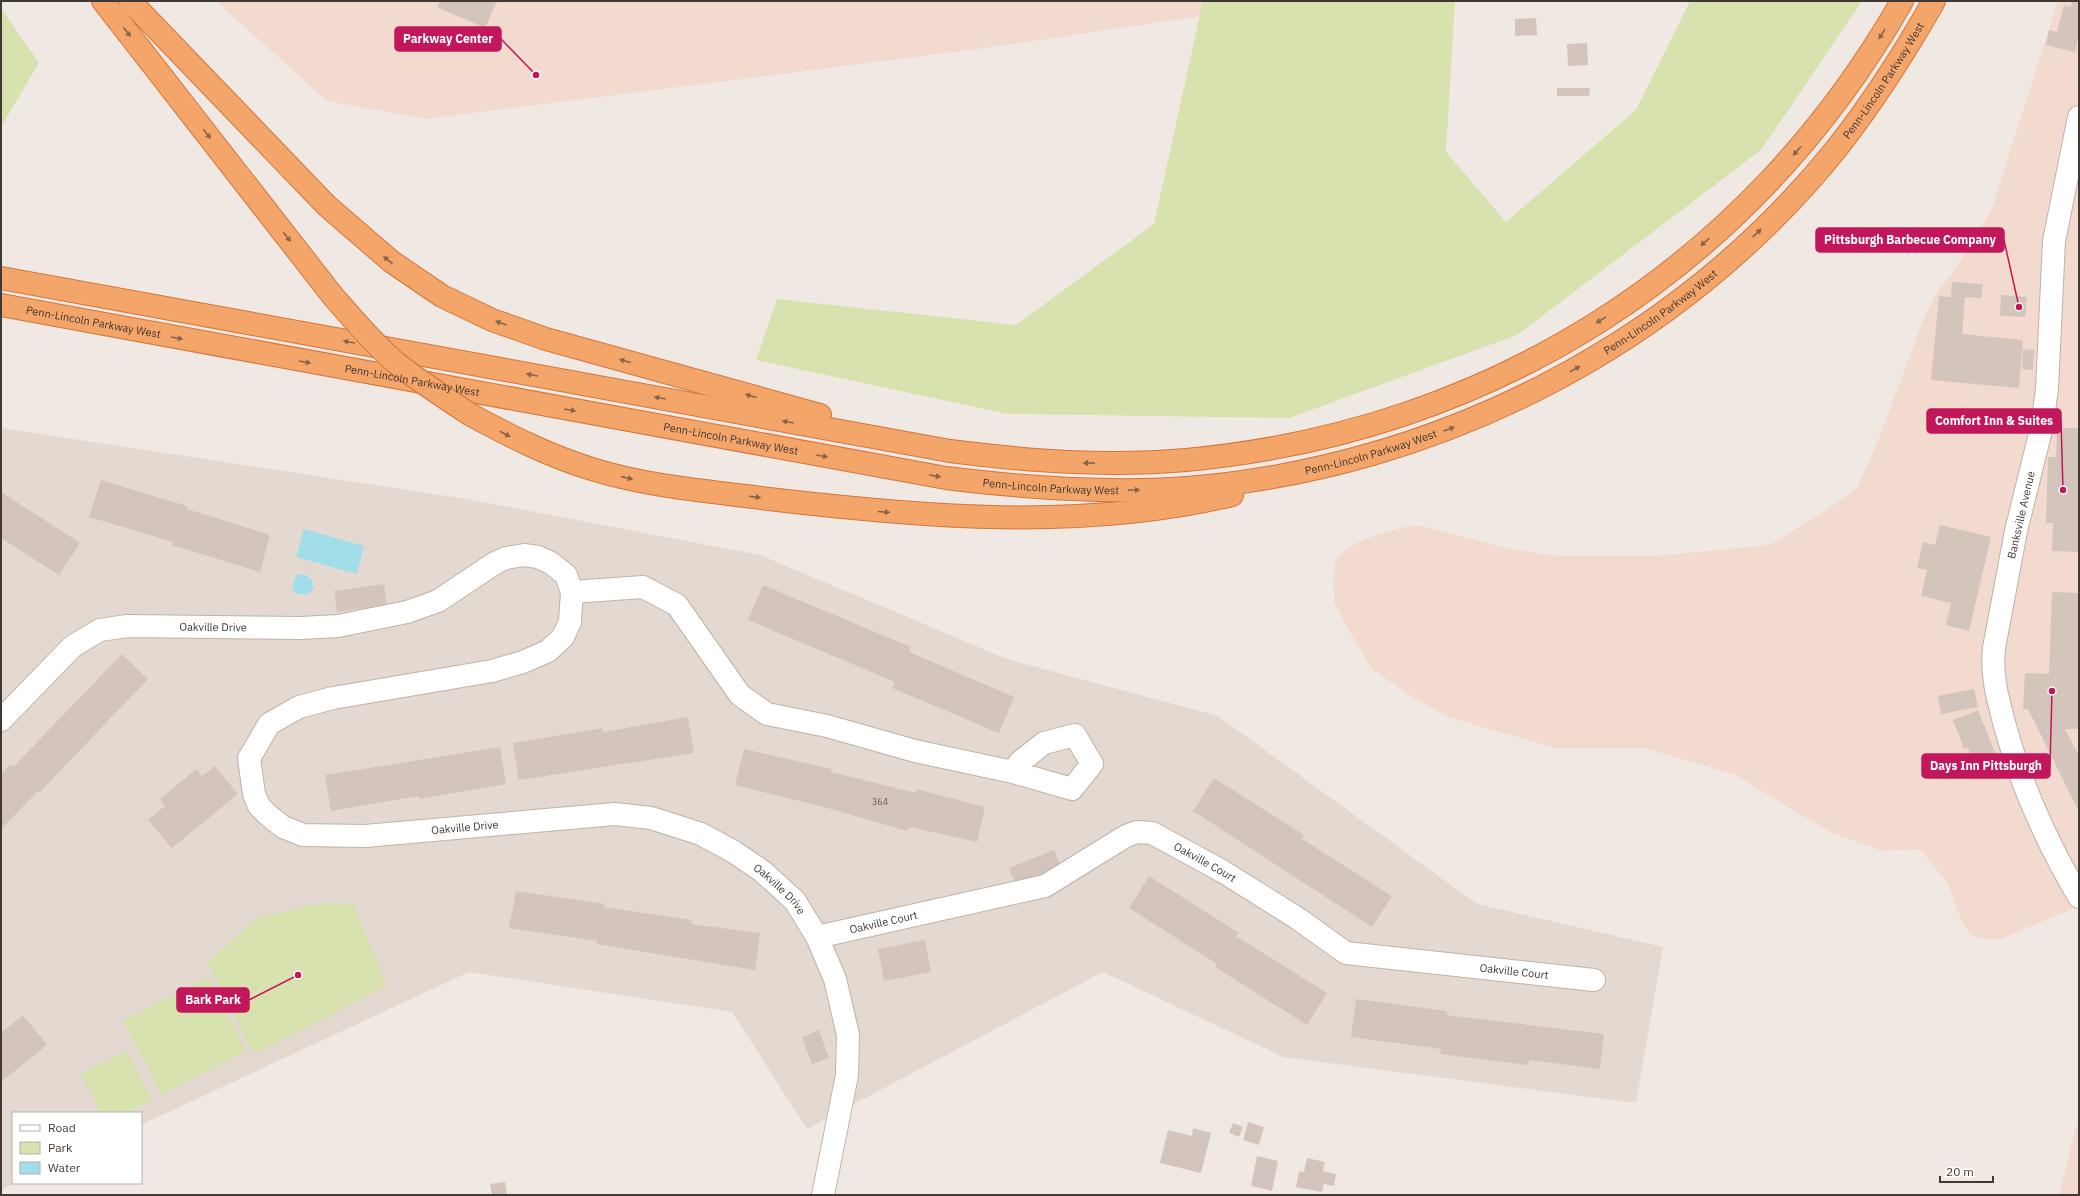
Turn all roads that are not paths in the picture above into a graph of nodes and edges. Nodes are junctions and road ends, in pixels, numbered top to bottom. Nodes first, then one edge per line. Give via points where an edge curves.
1 (103, 1) edge
2 (130, 1) edge
3 (1902, 1) edge
4 (1934, 1) edge
5 (2079, 118) edge
6 (1, 278) edge
7 (1, 305) edge
8 (950, 451) junction
9 (1372, 455) junction
10 (572, 592) junction
11 (1, 720) edge
12 (1013, 772) dead end
13 (2079, 897) edge
14 (817, 938) junction
15 (1594, 980) dead end
16 (823, 1195) edge

1 -> 9 highway, bridge via 332,295 362,329 395,361 471,415 513,438 554,456 631,479 670,486 857,509 957,516 1062,516 1159,509 1244,492
8 -> 2 highway via 546,339 492,320 442,296 392,262 327,206
3 -> 8 highway via 1868,56 1814,131 1752,200 1682,263 1646,290 1570,340 1521,366 1444,401 1396,418 1323,438 1238,454 1176,460 1090,463
9 -> 4 highway, Penn-Lincoln Parkway West via 1454,428 1541,388 1625,338 1699,285 1772,219 1836,149 1892,72
5 - 13 street, Banksville Avenue via 2054,241 2047,389 2042,426 2016,531 1992,663 1995,691 2023,786 2048,843
8 -> 6 highway
7 -> 9 highway, Penn-Lincoln Parkway West via 889,468 994,484 1089,491 1186,488 1283,476
10 - 11 street, Oakville Drive via 566,575 551,563 538,557 524,555 495,563 438,601 407,612 338,626 127,626 100,630 73,646
10 - 12 street via 643,587 677,605 740,695 767,714 827,726 915,751
10 - 14 street, Oakville Drive via 570,622 563,637 548,651 531,660 492,671 316,701 299,706 269,724 250,758 251,781 259,806 283,827 303,836 365,836 615,814 651,818 701,834 762,871 795,901
14 - 15 street, Oakville Court via 1045,886 1126,836 1137,832 1152,833 1222,871 1297,918 1346,953
14 - 16 street, Oakville Drive via 835,979 848,1034 847,1075

